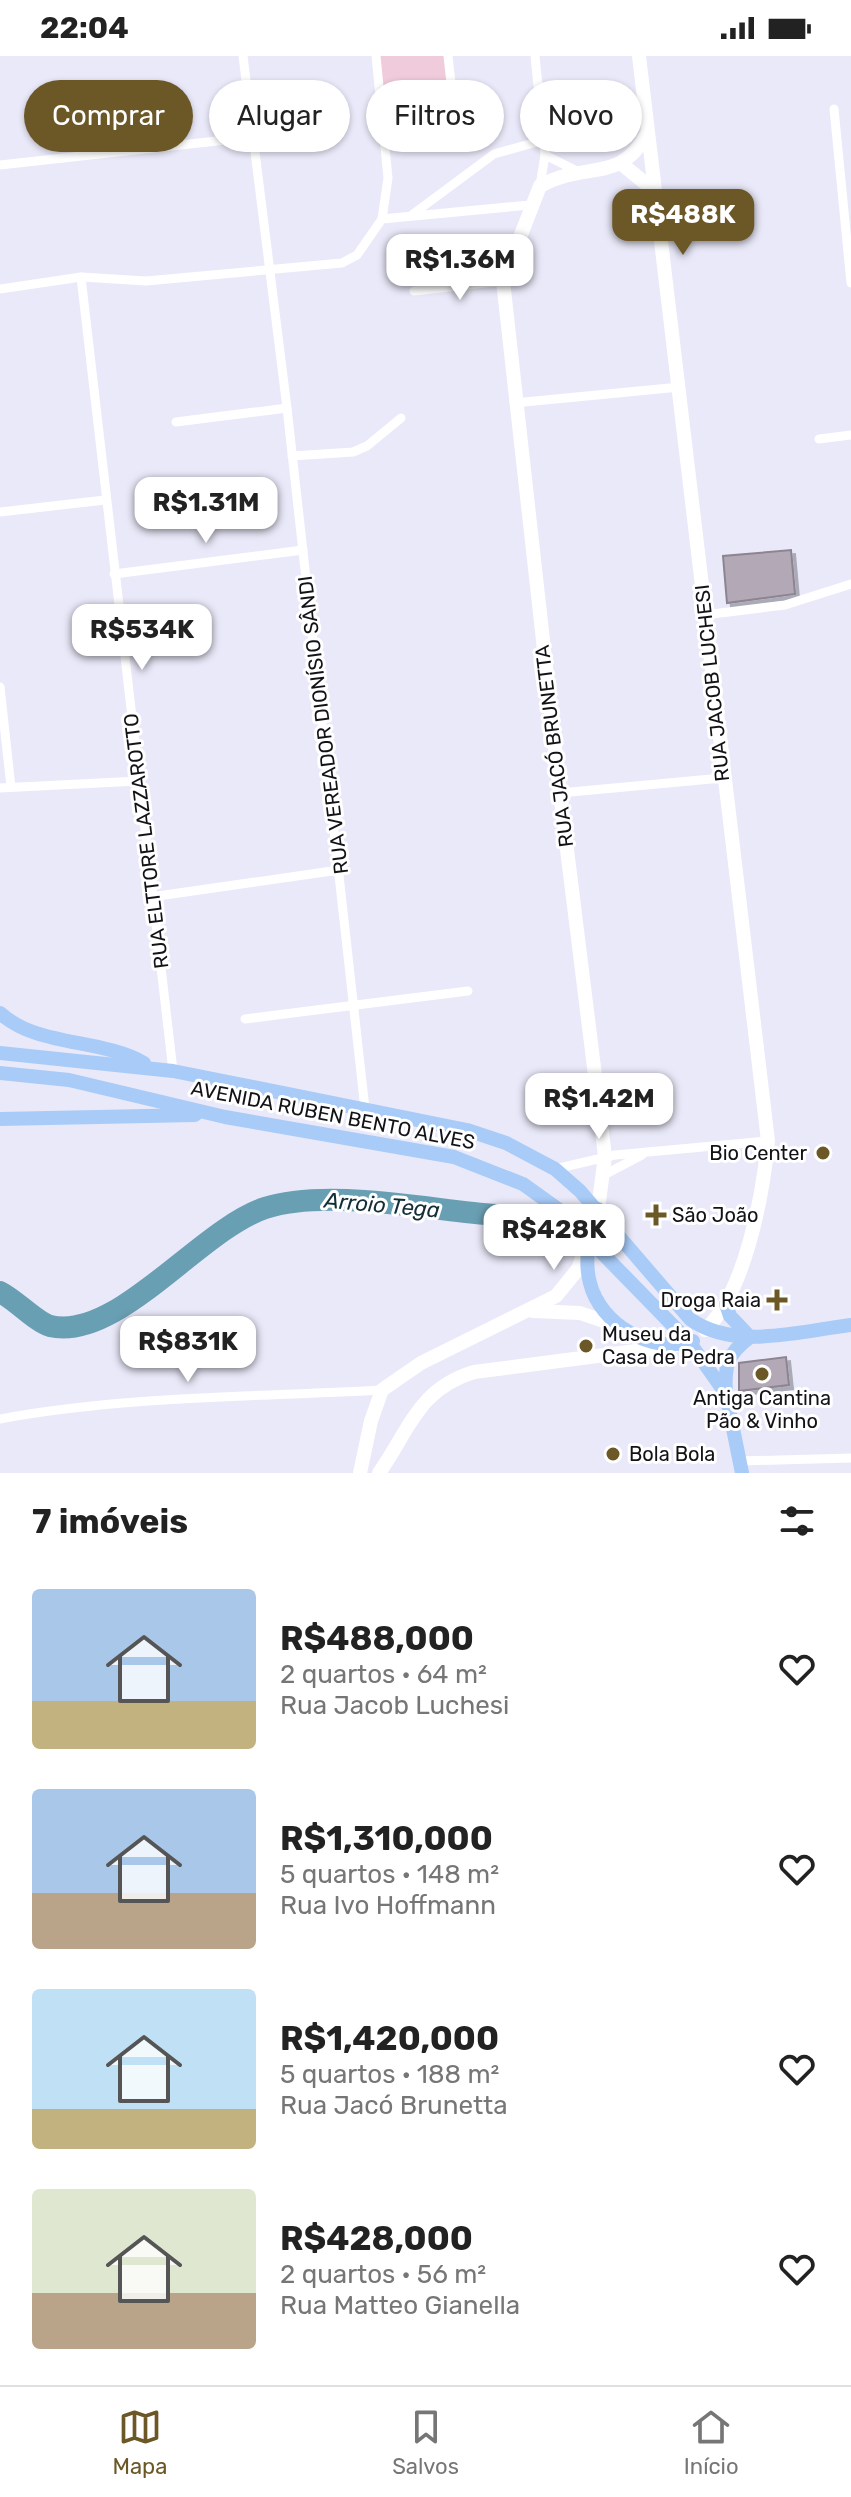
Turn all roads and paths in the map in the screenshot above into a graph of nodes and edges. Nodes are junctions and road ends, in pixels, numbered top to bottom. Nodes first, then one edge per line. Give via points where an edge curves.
1 (243, 56) edge
2 (376, 56) edge
3 (448, 56) edge
4 (535, 56) edge
5 (639, 56) edge
6 (246, 80) edge
7 (378, 80) edge
8 (451, 80) edge
9 (538, 80) edge
10 (834, 109) dead end
11 (648, 132) junction
12 (209, 142) edge
13 (520, 147) edge
14 (255, 152) edge
15 (385, 152) edge
16 (545, 152) edge
17 (545, 155) junction
18 (0, 165) edge
19 (623, 165) junction
20 (577, 171) junction
21 (540, 186) junction
22 (656, 192) junction
23 (530, 205) junction
24 (410, 216) junction
25 (382, 219) junction
26 (270, 271) junction
27 (81, 277) junction
28 (503, 281) junction
29 (851, 283) edge
30 (0, 289) edge
31 (414, 291) dead end
32 (680, 387) junction
33 (514, 403) junction
34 (287, 408) junction
35 (401, 418) dead end
36 (176, 422) dead end
37 (851, 435) edge
38 (819, 439) dead end
39 (292, 456) junction
40 (105, 500) junction
41 (0, 512) edge
42 (303, 550) junction
43 (114, 574) junction
44 (851, 584) edge
45 (704, 615) junction
46 (0, 687) edge
47 (722, 778) junction
48 (139, 781) junction
49 (5, 787) edge
50 (560, 793) junction
51 (339, 870) junction
52 (151, 897) junction
53 (468, 991) dead end
54 (356, 1008) junction
55 (0, 1013) edge
56 (245, 1019) dead end
57 (0, 1053) edge
58 (151, 1067) junction
59 (173, 1071) junction
60 (0, 1073) edge
61 (365, 1109) junction
62 (225, 1117) junction
63 (0, 1119) edge
64 (768, 1141) junction
65 (649, 1152) junction
66 (605, 1156) junction
67 (555, 1169) junction
68 (604, 1175) junction
69 (598, 1209) junction
70 (588, 1243) junction
71 (726, 1304) junction
72 (532, 1311) junction
73 (851, 1325) edge
74 (621, 1327) junction
75 (705, 1330) junction
76 (750, 1337) junction
77 (690, 1343) junction
78 (382, 1390) junction
79 (726, 1394) junction
80 (0, 1419) edge
81 (851, 1458) edge
82 (740, 1467) edge
83 (360, 1473) edge
84 (379, 1473) edge

1 - 6 street, RUA VEREADOR DIONÍSIO SÂNDI
2 - 7 street
3 - 8 street
4 - 9 street
5 - 11 street, RUA JACOB LUCHESI
10 - 29 street
11 - 19 street
11 - 22 street, RUA JACOB LUCHESI
12 - 18 street
13 - 24 street via 494,154
14 - 26 street, RUA VEREADOR DIONÍSIO SÂNDI
15 - 25 street
16 - 17 street
17 - 20 street
17 - 21 street
19 - 20 street
19 - 22 street
20 - 21 street
21 - 23 street
22 - 32 street, RUA JACOB LUCHESI
23 - 24 street
23 - 28 street
24 - 25 street
25 - 26 street via 350,260
26 - 27 street via 146,281
26 - 34 street, RUA VEREADOR DIONÍSIO SÂNDI
27 - 30 street
27 - 40 street, RUA ELTTORE LAZZAROTTO
28 - 31 street
28 - 33 street, RUA JACÓ BRUNETTA
32 - 33 street
32 - 45 street, RUA JACOB LUCHESI
33 - 50 street, RUA JACÓ BRUNETTA
34 - 36 street
34 - 39 street, RUA VEREADOR DIONÍSIO SÂNDI
35 - 39 street via 353,452
37 - 38 street
39 - 42 street, RUA VEREADOR DIONÍSIO SÂNDI
40 - 41 street
40 - 43 street, RUA ELTTORE LAZZAROTTO
42 - 43 street
42 - 51 street, RUA VEREADOR DIONÍSIO SÂNDI
43 - 48 street, RUA ELTTORE LAZZAROTTO
44 - 45 street via 785,605
45 - 47 street, RUA JACOB LUCHESI
46 - 49 street
47 - 50 street
47 - 64 street, RUA JACOB LUCHESI
48 - 49 street
48 - 52 street, RUA ELTTORE LAZZAROTTO
50 - 66 street, RUA JACÓ BRUNETTA
51 - 52 street
51 - 54 street, RUA VEREADOR DIONÍSIO SÂNDI
52 - 59 street, RUA ELTTORE LAZZAROTTO
53 - 54 street
54 - 56 street
54 - 61 street, RUA VEREADOR DIONÍSIO SÂNDI
55 - 58 main road via 21,1027 115,1050
57 - 58 main road, AVENIDA RUBEN BENTO ALVES
58 - 59 main road, AVENIDA RUBEN BENTO ALVES
59 - 61 main road, AVENIDA RUBEN BENTO ALVES
60 - 62 main road, AVENIDA RUBEN BENTO ALVES via 102,1086
61 - 67 main road, AVENIDA RUBEN BENTO ALVES via 486,1135
62 - 63 main road
62 - 70 main road, AVENIDA RUBEN BENTO ALVES via 482,1165 542,1195
64 - 65 street
64 - 71 street, RUA JACOB LUCHESI via 755,1221
65 - 66 street
65 - 68 street
66 - 67 street
66 - 68 street, RUA JACÓ BRUNETTA
67 - 69 main road, AVENIDA RUBEN BENTO ALVES
68 - 69 street, RUA JACÓ BRUNETTA
69 - 70 main road
69 - 75 main road, AVENIDA RUBEN BENTO ALVES
70 - 72 street via 568,1285
70 - 74 main road via 595,1298
70 - 77 main road, AVENIDA RUBEN BENTO ALVES
71 - 75 street, RUA JACOB LUCHESI
71 - 76 main road
72 - 74 street via 580,1313
72 - 78 street via 421,1363
73 - 76 main road
74 - 77 main road via 645,1340
75 - 76 main road
75 - 77 main road
76 - 79 main road via 726,1362
77 - 79 main road, AVENIDA RUBEN BENTO ALVES
77 - 84 street via 451,1379 422,1404
78 - 80 street via 102,1404
78 - 83 street
79 - 82 main road, AVENIDA RUBEN BENTO ALVES
81 - 82 street

